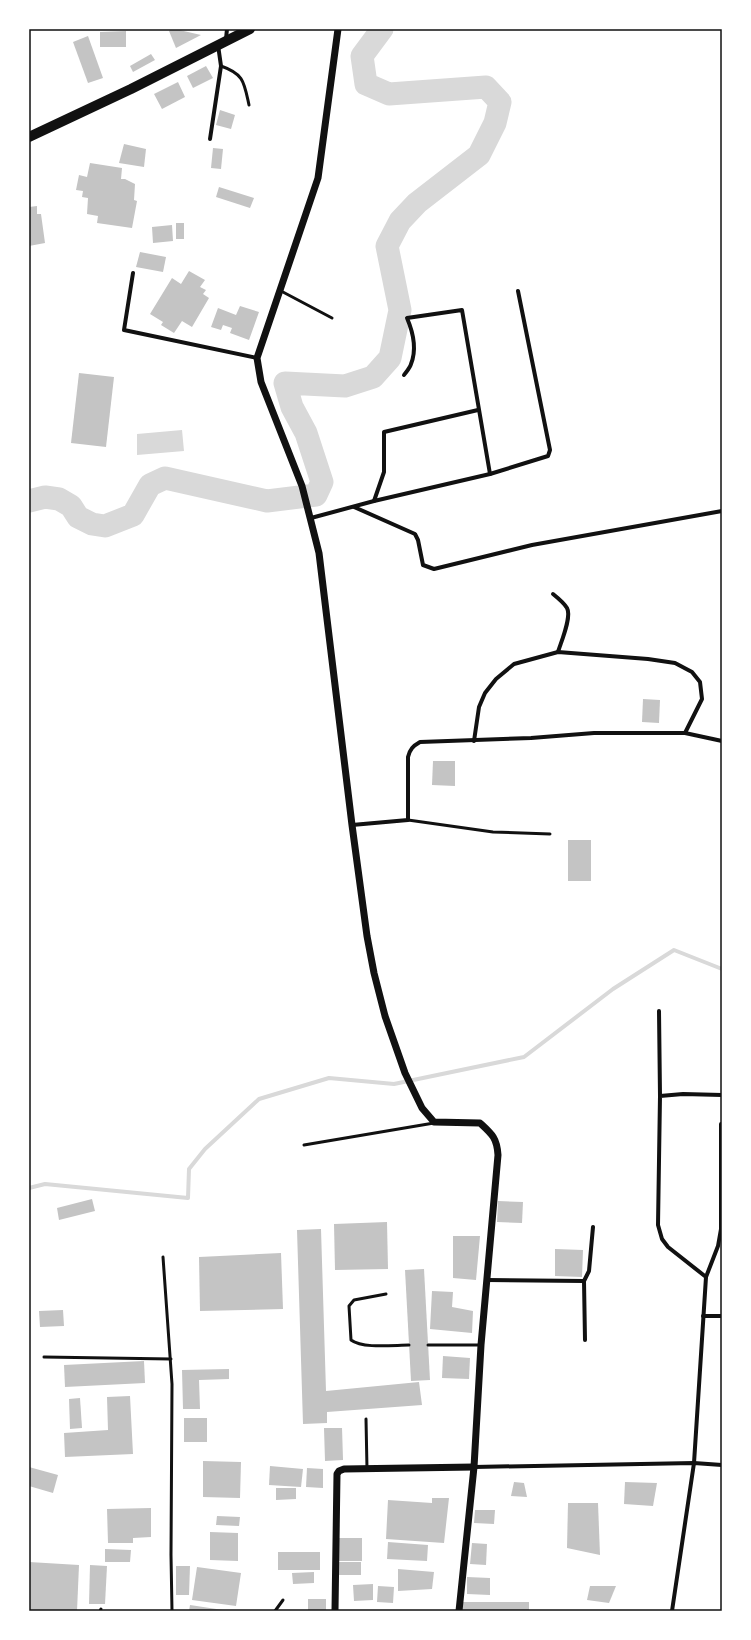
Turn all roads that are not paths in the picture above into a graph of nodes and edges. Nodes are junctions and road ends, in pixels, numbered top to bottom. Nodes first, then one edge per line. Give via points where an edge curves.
1 (227, 29) edge
2 (250, 29) edge
3 (338, 29) edge
4 (222, 43) junction
5 (221, 66) junction
6 (249, 105) dead end
7 (29, 137) edge
8 (210, 139) dead end
9 (134, 273) dead end
10 (280, 290) junction
11 (518, 291) dead end
12 (332, 318) dead end
13 (257, 358) junction
14 (404, 374) dead end
15 (478, 410) junction
16 (490, 474) junction
17 (374, 501) junction
18 (353, 506) junction
19 (722, 511) edge
20 (310, 516) junction
21 (553, 594) dead end
22 (558, 652) junction
23 (685, 733) junction
24 (474, 741) junction
25 (722, 741) edge
26 (408, 820) junction
27 (352, 825) junction
28 (550, 834) dead end
29 (659, 1011) dead end
30 (660, 1096) junction
31 (722, 1096) edge
32 (434, 1122) junction
33 (721, 1124) dead end
34 (304, 1145) dead end
35 (593, 1227) dead end
36 (163, 1257) dead end
37 (706, 1277) junction
38 (487, 1280) junction
39 (584, 1281) junction
40 (386, 1294) dead end
41 (703, 1316) junction
42 (722, 1316) edge
43 (584, 1340) dead end
44 (409, 1345) dead end
45 (428, 1345) dead end
46 (481, 1345) junction
47 (44, 1357) dead end
48 (171, 1360) junction
49 (366, 1420) dead end
50 (694, 1463) junction
51 (722, 1465) edge
52 (474, 1467) junction
53 (367, 1469) junction
54 (283, 1600) dead end
55 (172, 1611) edge
56 (275, 1611) edge
57 (334, 1611) edge
58 (459, 1611) edge
59 (672, 1611) edge

1 - 4 street
2 - 4 main road
3 - 10 street via 318,178
4 - 5 street
4 - 7 main road
5 - 6 lane via 234,71 243,82
5 - 8 street
9 - 13 street via 124,330
10 - 12 lane
10 - 13 street
11 - 16 street via 550,450 548,456
13 - 20 street via 261,382 302,486
14 - 15 street via 411,364 414,334 407,318 462,310
15 - 16 street
15 - 17 street via 384,432 384,472
16 - 17 street
17 - 18 street
18 - 19 street via 415,534 423,565 434,569 532,545
18 - 20 street
20 - 27 street via 319,552
21 - 22 street via 567,608 568,613
22 - 23 street via 655,660 675,663 692,672 700,682 702,700
22 - 24 street via 514,664 496,679 485,693 479,707
23 - 24 street via 594,732
23 - 25 street
24 - 26 street via 420,742 414,745 408,757
26 - 27 street
26 - 28 lane via 494,832
27 - 32 street via 367,936 385,1016 411,1086 422,1108
29 - 30 street
30 - 31 street
30 - 37 street via 658,1225 662,1239 668,1247
32 - 34 lane
32 - 38 street via 480,1123 493,1136 497,1145
33 - 37 street via 721,1229 718,1246
35 - 39 street via 589,1271
36 - 48 lane
37 - 41 street
38 - 39 street
38 - 46 street
39 - 43 street
40 - 44 lane via 354,1300 349,1306 351,1340 364,1345
41 - 42 street
41 - 50 street
45 - 46 lane
46 - 52 street
47 - 48 lane
48 - 55 lane
49 - 53 lane
50 - 51 street
50 - 52 street
50 - 59 street
52 - 53 street
52 - 58 street
53 - 57 street via 344,1469 337,1474
54 - 56 lane

